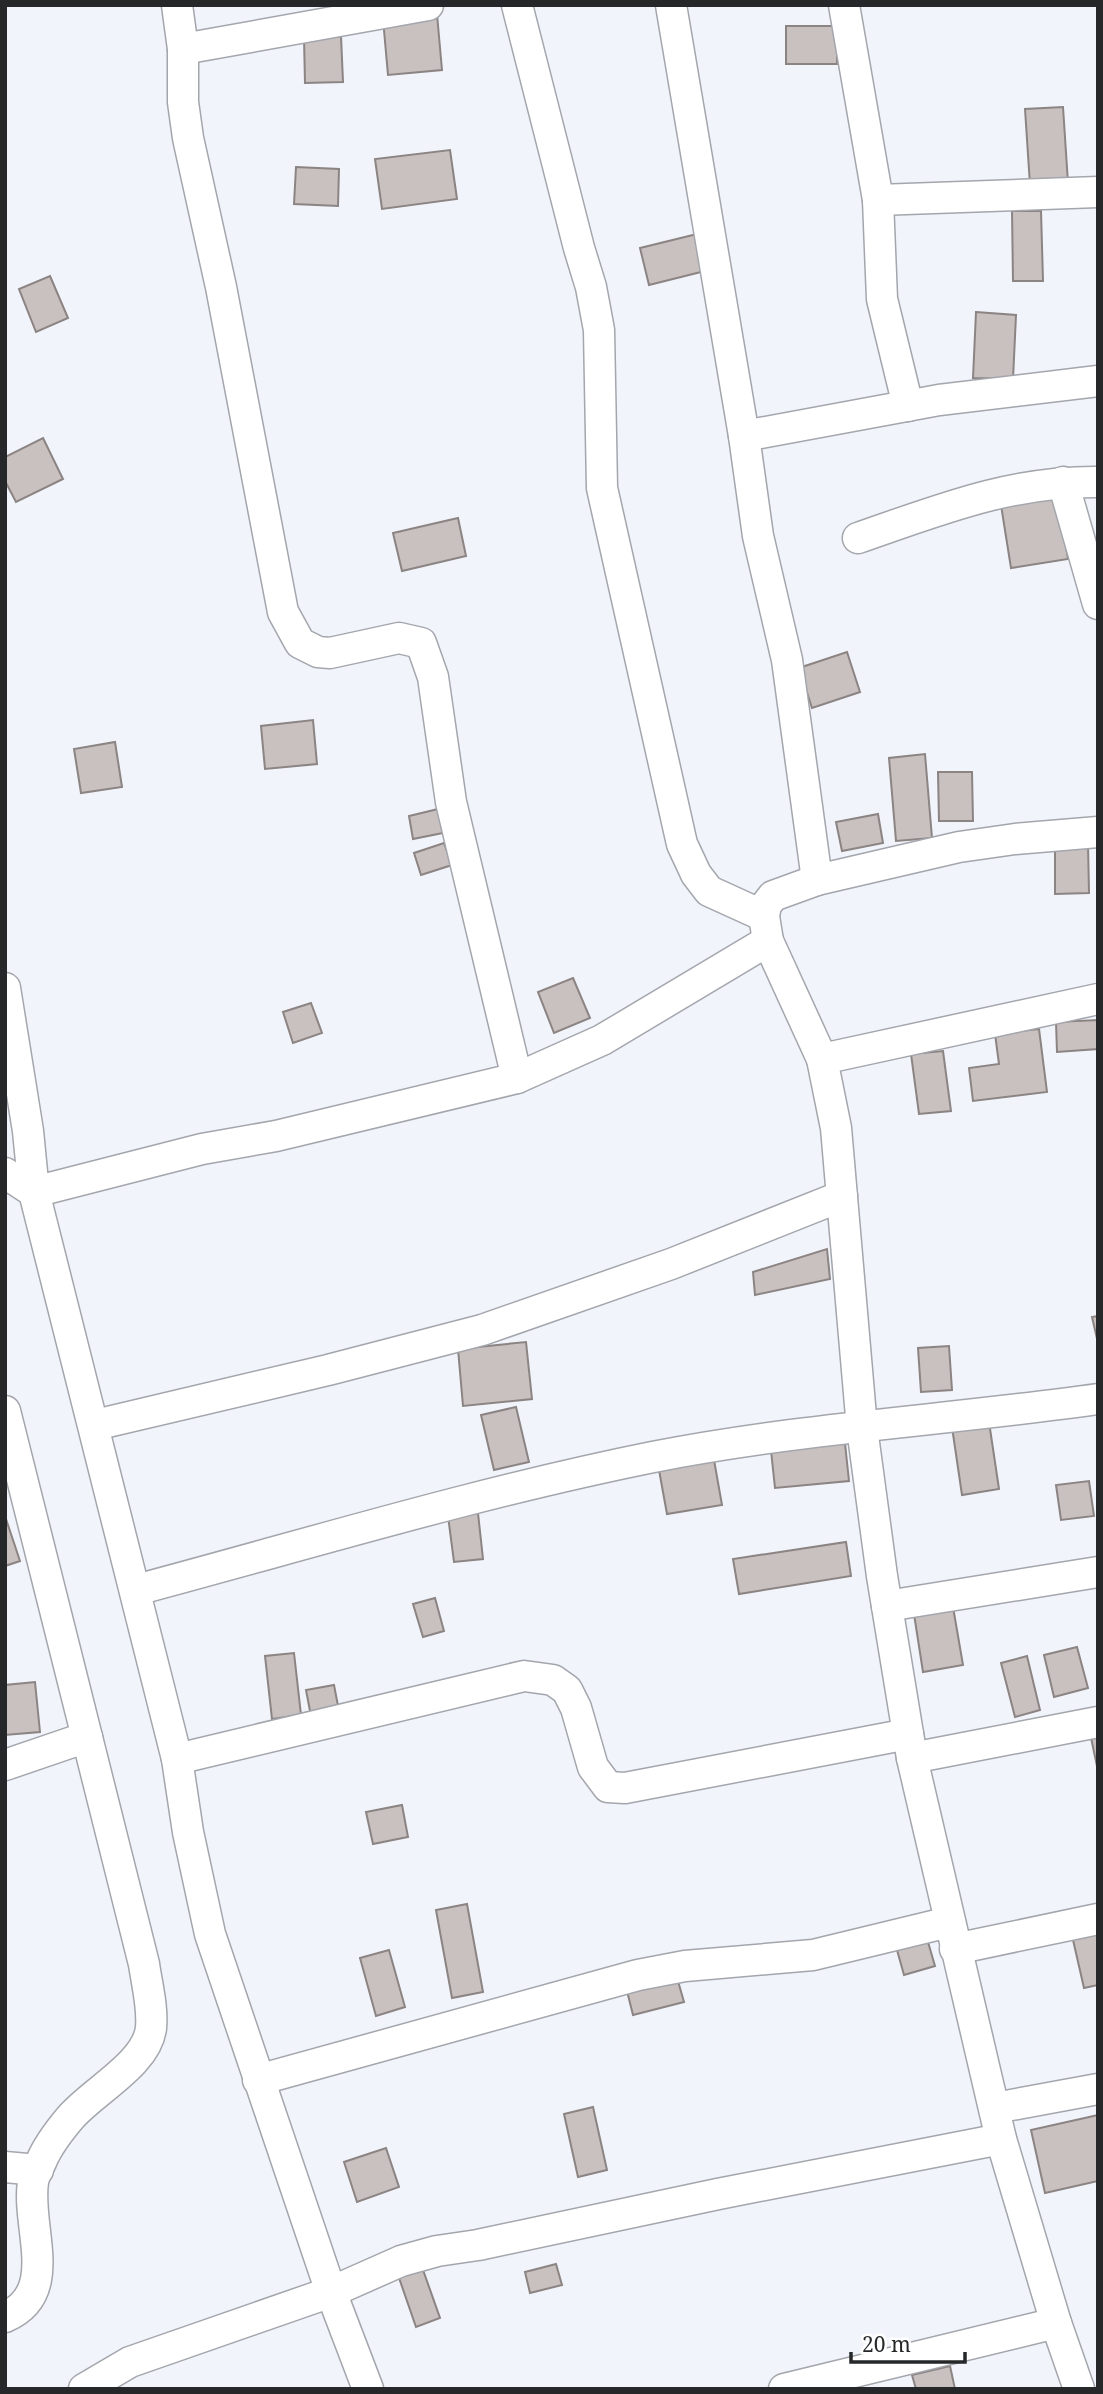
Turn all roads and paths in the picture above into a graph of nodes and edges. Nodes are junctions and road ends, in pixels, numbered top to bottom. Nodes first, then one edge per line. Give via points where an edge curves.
1 (177, 5) edge
2 (428, 5) edge
3 (517, 5) edge
4 (671, 5) edge
5 (844, 5) edge
6 (184, 50) junction
7 (1098, 192) edge
8 (878, 200) junction
9 (1098, 381) edge
10 (908, 406) junction
11 (744, 436) junction
12 (1063, 482) junction
13 (1098, 482) edge
14 (858, 538) dead end
15 (1098, 604) edge
16 (1098, 832) edge
17 (817, 880) junction
18 (766, 928) junction
19 (5, 988) edge
20 (1098, 999) edge
21 (822, 1059) junction
22 (517, 1078) junction
23 (5, 1173) edge
24 (34, 1192) junction
25 (842, 1196) junction
26 (1098, 1399) edge
27 (5, 1411) edge
28 (95, 1425) junction
29 (862, 1428) junction
30 (15, 1497) edge
31 (1098, 1572) edge
32 (136, 1590) junction
33 (887, 1606) junction
34 (1098, 1722) edge
35 (87, 1737) junction
36 (910, 1746) junction
37 (177, 1759) junction
38 (5, 1765) edge
39 (1098, 1919) edge
40 (952, 1936) junction
41 (258, 2080) junction
42 (1098, 2089) edge
43 (995, 2108) junction
44 (1001, 2139) junction
45 (5, 2167) edge
46 (37, 2169) junction
47 (331, 2292) junction
48 (5, 2317) edge
49 (1056, 2323) junction
50 (84, 2389) edge
51 (368, 2389) edge
52 (784, 2389) edge
53 (1079, 2389) edge

1 - 6 street
2 - 6 street
3 - 18 street via 591,287 599,331 602,488 682,844 709,891
4 - 11 street
5 - 8 street
6 - 22 street via 188,138 283,612 300,643 318,652 399,638 421,643 433,677 452,803
7 - 8 street
8 - 10 street via 883,299
9 - 10 street
10 - 11 street
11 - 17 street via 758,536 788,660
12 - 13 street
12 - 14 street via 964,501
12 - 15 street
16 - 17 street via 958,847
17 - 18 street via 773,896 766,905
18 - 21 street
18 - 22 street via 602,1040
19 - 24 street
20 - 21 street
21 - 25 street via 836,1128
22 - 24 street
23 - 24 street
24 - 28 street
25 - 28 street via 671,1264 482,1330
25 - 29 street
26 - 29 street
27 - 30 street
28 - 32 street
29 - 32 street via 761,1438 640,1460 472,1499
29 - 33 street
30 - 35 street
31 - 33 street
32 - 37 street
33 - 36 street
34 - 36 street
35 - 38 street
35 - 46 street via 144,1964 151,2028 140,2053 71,2117
36 - 37 street via 608,1787 593,1768 567,1690 553,1680 524,1676
36 - 40 street
37 - 41 street via 210,1934
39 - 40 street
40 - 41 street via 638,1975
40 - 43 street
41 - 47 street
42 - 43 street
43 - 44 street
44 - 47 street via 437,2251 401,2261
44 - 49 street
45 - 46 street
46 - 48 street via 33,2223 38,2277 32,2297
47 - 50 street via 130,2362
47 - 51 street
49 - 52 street
49 - 53 street

